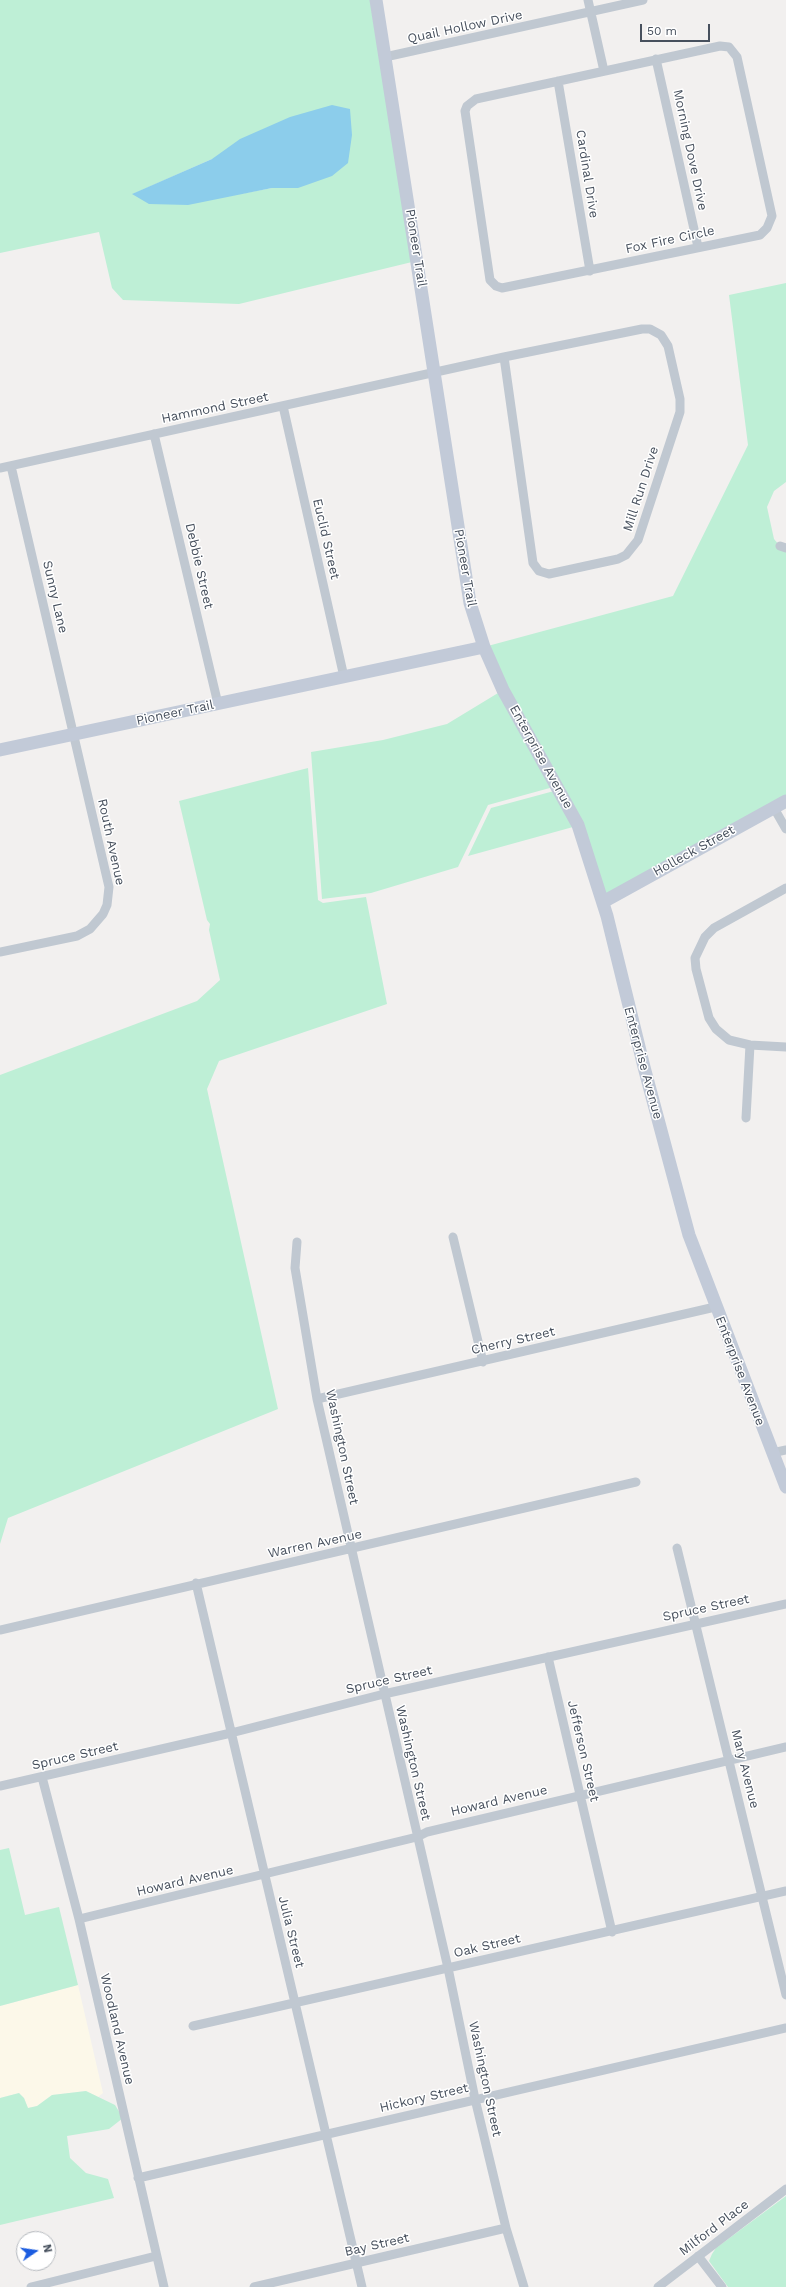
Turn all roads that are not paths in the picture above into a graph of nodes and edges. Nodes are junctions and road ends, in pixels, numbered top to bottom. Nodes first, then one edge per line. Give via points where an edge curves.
1 (376, 0) edge
2 (588, 0) edge
3 (643, 0) edge
4 (591, 12) junction
5 (385, 57) junction
6 (656, 59) junction
7 (604, 71) junction
8 (558, 81) junction
9 (698, 247) junction
10 (590, 270) junction
11 (504, 357) junction
12 (435, 373) junction
13 (283, 406) junction
14 (154, 434) junction
15 (11, 466) junction
16 (0, 468) edge
17 (484, 647) junction
18 (344, 677) junction
19 (218, 704) junction
20 (73, 734) junction
21 (0, 750) edge
22 (786, 801) edge
23 (774, 808) junction
24 (786, 829) edge
25 (786, 888) edge
26 (603, 902) junction
27 (0, 952) edge
28 (750, 1045) junction
29 (786, 1047) edge
30 (746, 1118) dead end
31 (453, 1237) dead end
32 (297, 1242) dead end
33 (715, 1307) junction
34 (483, 1362) junction
35 (317, 1399) junction
36 (786, 1450) edge
37 (772, 1453) junction
38 (636, 1482) dead end
39 (786, 1487) edge
40 (677, 1548) dead end
41 (351, 1550) junction
42 (196, 1583) junction
43 (786, 1604) edge
44 (694, 1623) junction
45 (0, 1630) edge
46 (548, 1657) junction
47 (384, 1694) junction
48 (231, 1733) junction
49 (786, 1747) edge
50 (730, 1761) junction
51 (42, 1777) junction
52 (0, 1786) edge
53 (580, 1795) junction
54 (417, 1837) junction
55 (264, 1875) junction
56 (786, 1892) edge
57 (762, 1897) junction
58 (79, 1919) junction
59 (612, 1932) junction
60 (448, 1968) junction
61 (786, 1995) edge
62 (295, 2003) junction
63 (193, 2026) dead end
64 (786, 2028) edge
65 (475, 2099) junction
66 (326, 2134) junction
67 (138, 2178) junction
68 (786, 2190) edge
69 (506, 2228) junction
70 (156, 2256) junction
71 (698, 2256) junction
72 (357, 2264) junction
73 (31, 2287) edge
74 (164, 2287) edge
75 (254, 2287) edge
76 (362, 2287) edge
77 (524, 2287) edge
78 (658, 2287) edge
79 (722, 2287) edge

1 - 5 street, Pioneer Trail
2 - 4 street
3 - 4 street, Quail Hollow Drive
4 - 5 street, Quail Hollow Drive
4 - 7 street
5 - 12 street, Pioneer Trail
6 - 7 street, Fox Fire Circle
6 - 9 street, Morning Dove Drive
6 - 9 street, Fox Fire Circle via 720,46 728,47 737,57 772,216 767,228 760,235
7 - 8 street, Fox Fire Circle
8 - 10 street, Cardinal Drive
8 - 10 street, Fox Fire Circle via 476,100 465,111 490,280 502,288
9 - 10 street, Fox Fire Circle
11 - 11 street, Mill Run Drive via 642,329 650,329 661,335 668,346 680,400 680,412 638,540 626,555 549,574 539,570 533,563
11 - 12 street, Mill Run Drive
12 - 13 street, Hammond Street
12 - 17 street, Pioneer Trail via 470,603
13 - 14 street, Hammond Street
13 - 18 street, Euclid Street
14 - 15 street, Hammond Street
14 - 19 street, Debbie Street
15 - 16 street, Hammond Street
15 - 20 street, Sunny Lane
17 - 18 street, Pioneer Trail
17 - 26 street, Enterprise Avenue via 517,715 578,825
18 - 19 street, Pioneer Trail
19 - 20 street, Pioneer Trail
20 - 21 street, Pioneer Trail
20 - 27 street, Routh Avenue via 109,887 107,904 103,914 90,929 77,936
22 - 23 street, Holleck Street
23 - 24 street
23 - 26 street, Holleck Street
25 - 28 street via 714,928 698,948 695,958 709,1018 716,1029 729,1040
26 - 33 street, Enterprise Avenue via 689,1235
28 - 29 street
28 - 30 street
31 - 34 street
32 - 35 street, Washington Street via 295,1268
33 - 34 street, Cherry Street
33 - 37 street, Enterprise Avenue
34 - 35 street, Cherry Street
35 - 41 street, Washington Street
36 - 37 street
37 - 39 street, Enterprise Avenue
38 - 41 street, Warren Avenue
40 - 44 street, Mary Avenue
41 - 42 street, Warren Avenue
41 - 47 street, Washington Street
42 - 45 street, Warren Avenue
42 - 48 street, Julia Street
43 - 44 street, Spruce Street
44 - 46 street, Spruce Street
44 - 50 street, Mary Avenue
46 - 47 street, Spruce Street
46 - 53 street, Jefferson Street
47 - 48 street, Spruce Street
47 - 54 street, Washington Street
48 - 51 street, Spruce Street
48 - 55 street, Julia Street
49 - 50 street, Howard Avenue
50 - 53 street, Howard Avenue
50 - 57 street, Mary Avenue
51 - 52 street, Spruce Street
51 - 58 street, Woodland Avenue
53 - 54 street, Howard Avenue via 427,1832
53 - 59 street, Jefferson Street
54 - 55 street, Howard Avenue
54 - 60 street, Washington Street
55 - 58 street, Howard Avenue
55 - 62 street, Julia Street
56 - 57 street, Oak Street
57 - 59 street, Oak Street
57 - 61 street, Mary Avenue
58 - 67 street, Woodland Avenue
59 - 60 street, Oak Street
60 - 62 street, Oak Street
60 - 65 street, Washington Street
62 - 63 street, Oak Street
62 - 66 street, Julia Street
64 - 65 street, Hickory Street
65 - 66 street, Hickory Street
65 - 69 street, Washington Street
66 - 67 street, Hickory Street
66 - 72 street, Julia Street
67 - 70 street, Woodland Avenue
68 - 71 street, Milford Place
69 - 72 street, Bay Street
69 - 77 street, Washington Street
70 - 73 street
70 - 74 street, Woodland Avenue
71 - 78 street, Milford Place
71 - 79 street
72 - 75 street, Bay Street
72 - 76 street, Julia Street

